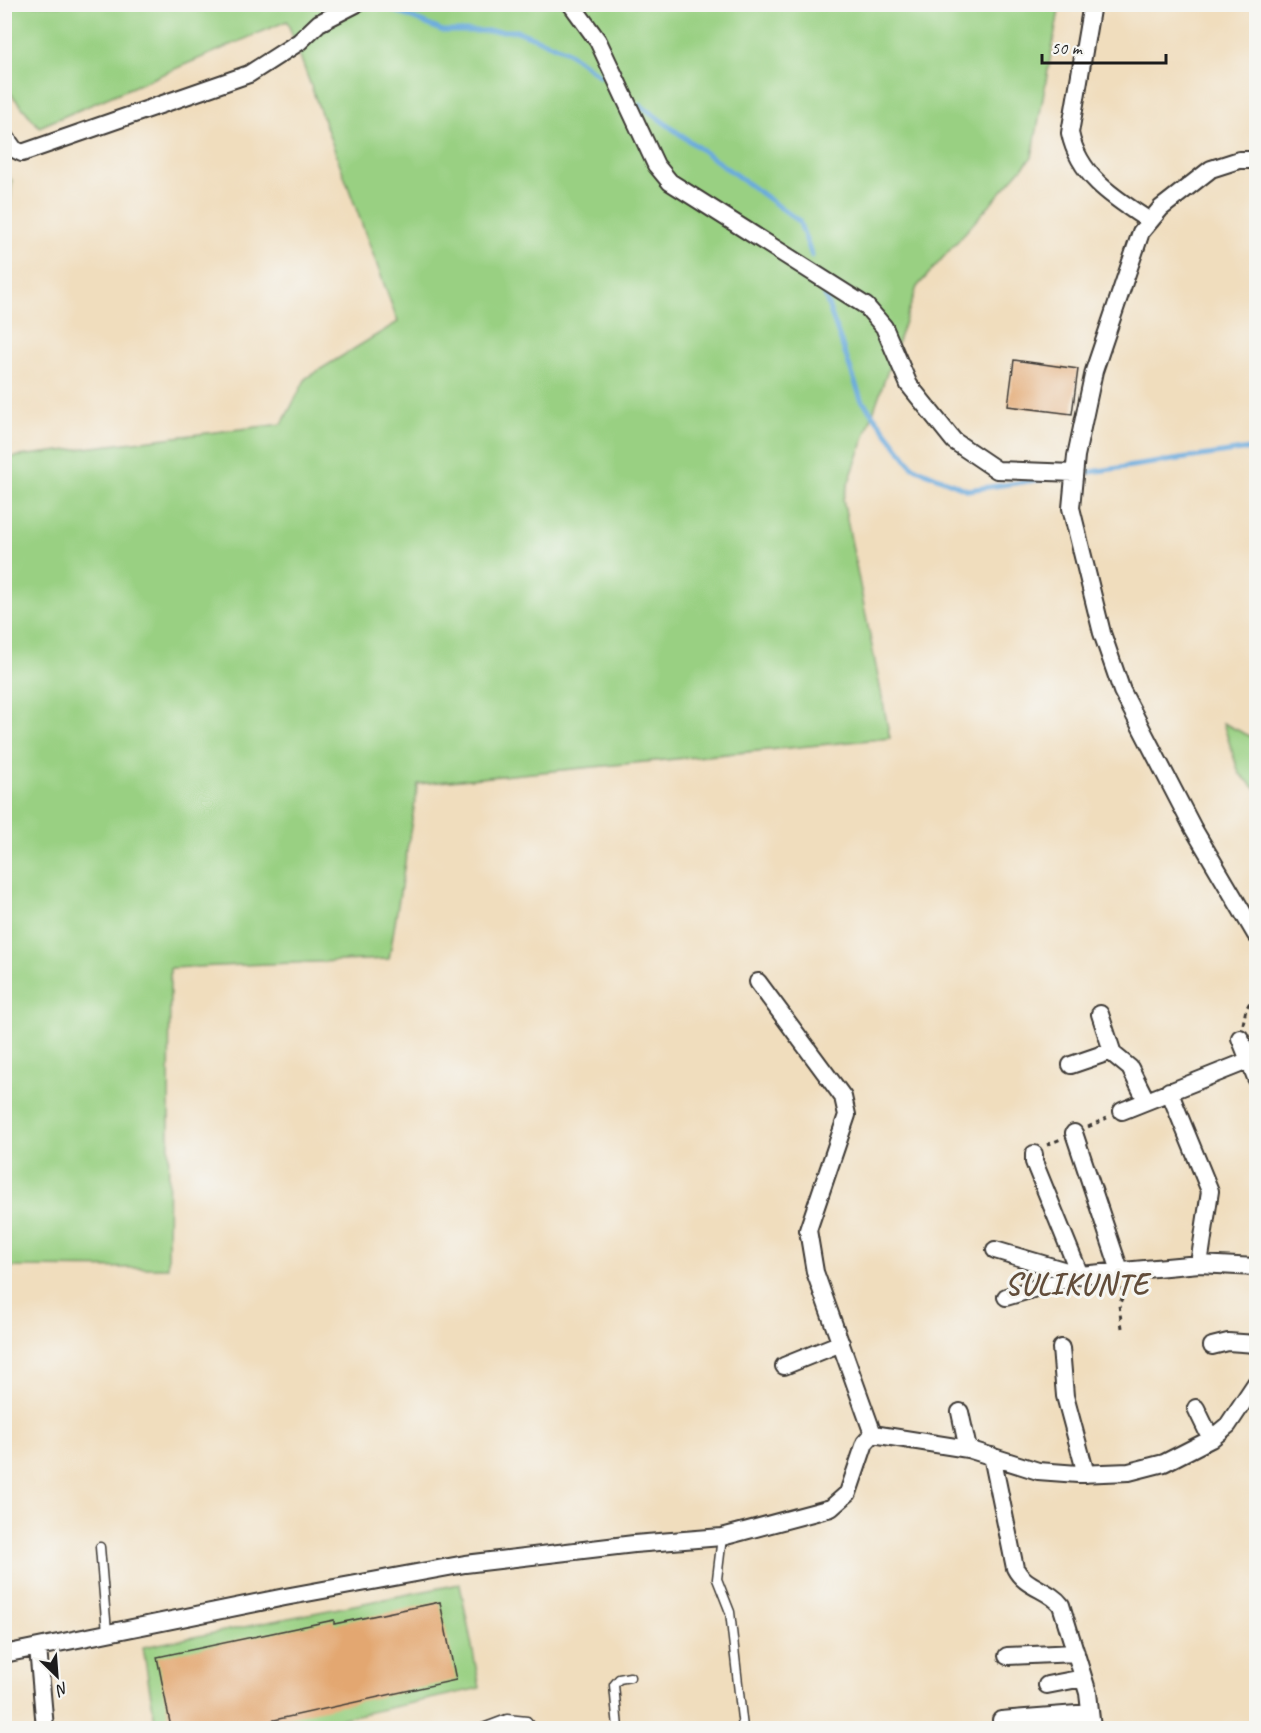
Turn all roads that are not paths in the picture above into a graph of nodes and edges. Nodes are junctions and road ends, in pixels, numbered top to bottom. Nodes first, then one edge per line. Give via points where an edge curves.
1 (356, 4) edge
2 (571, 4) edge
3 (1092, 4) edge
4 (4, 135) edge
5 (1257, 160) edge
6 (1148, 220) junction
7 (1073, 478) junction
8 (1257, 935) edge
9 (758, 982) dead end
10 (1100, 1014) dead end
11 (1240, 1038) road end
12 (1112, 1051) junction
13 (1250, 1060) junction
14 (1071, 1065) dead end
15 (1257, 1078) edge
16 (1169, 1091) junction
17 (1146, 1100) junction
18 (1122, 1111) road end
19 (1074, 1133) road end
20 (1034, 1154) road end
21 (995, 1250) dead end
22 (1199, 1264) junction
23 (1256, 1266) edge
24 (1120, 1271) junction
25 (1080, 1275) junction
26 (1006, 1297) dead end
27 (841, 1343) junction
28 (1257, 1344) edge
29 (1212, 1347) dead end
30 (1061, 1348) dead end
31 (784, 1366) dead end
32 (1257, 1383) edge
33 (1196, 1408) dead end
34 (960, 1412) dead end
35 (873, 1434) junction
36 (1212, 1439) junction
37 (968, 1449) junction
38 (992, 1456) junction
39 (1086, 1474) junction
40 (722, 1537) junction
41 (100, 1547) dead end
42 (107, 1632) junction
43 (38, 1648) junction
44 (1076, 1653) junction
45 (4, 1654) edge
46 (1007, 1656) dead end
47 (630, 1677) dead end
48 (1083, 1678) junction
49 (1047, 1685) dead end
50 (1001, 1720) dead end
51 (1091, 1721) edge
52 (45, 1728) edge
53 (483, 1728) edge
54 (534, 1728) edge
55 (618, 1728) edge
56 (743, 1728) edge

1 - 4 street via 319,23 299,42 249,74 22,153
2 - 7 street via 598,41 656,165 670,182 866,306 884,327 909,385 954,441 973,456 998,470
3 - 6 street via 1070,132 1073,148 1100,188
5 - 6 street via 1239,160 1212,169
6 - 7 street via 1094,371
7 - 8 street via 1073,518 1102,633 1122,691 1193,828
9 - 27 street via 843,1097 847,1115 808,1230 815,1272
10 - 12 street
11 - 13 street
12 - 14 street
12 - 17 street via 1115,1058 1130,1068
13 - 15 street
13 - 16 street
16 - 17 street
16 - 22 street via 1210,1191
17 - 18 street
19 - 24 street
20 - 25 street
21 - 25 street
22 - 23 street
22 - 24 street
24 - 25 street
25 - 26 street
27 - 31 street
27 - 35 street
28 - 29 street via 1228,1342
30 - 39 street via 1065,1396
32 - 36 street via 1228,1425
33 - 36 street
34 - 37 street
35 - 37 street
35 - 40 street via 865,1443 848,1492 831,1508
36 - 39 street via 1164,1463 1129,1472
37 - 38 street
38 - 39 street via 1038,1471
38 - 44 street via 1015,1568 1024,1581 1061,1605
40 - 42 street via 465,1564
40 - 56 lane via 717,1579 730,1612
41 - 42 lane
42 - 43 street
43 - 45 street
43 - 52 street
44 - 46 street
44 - 48 street
47 - 55 lane via 619,1679 614,1685
48 - 49 street
48 - 51 street
50 - 51 street
53 - 54 lane via 507,1719 527,1721

